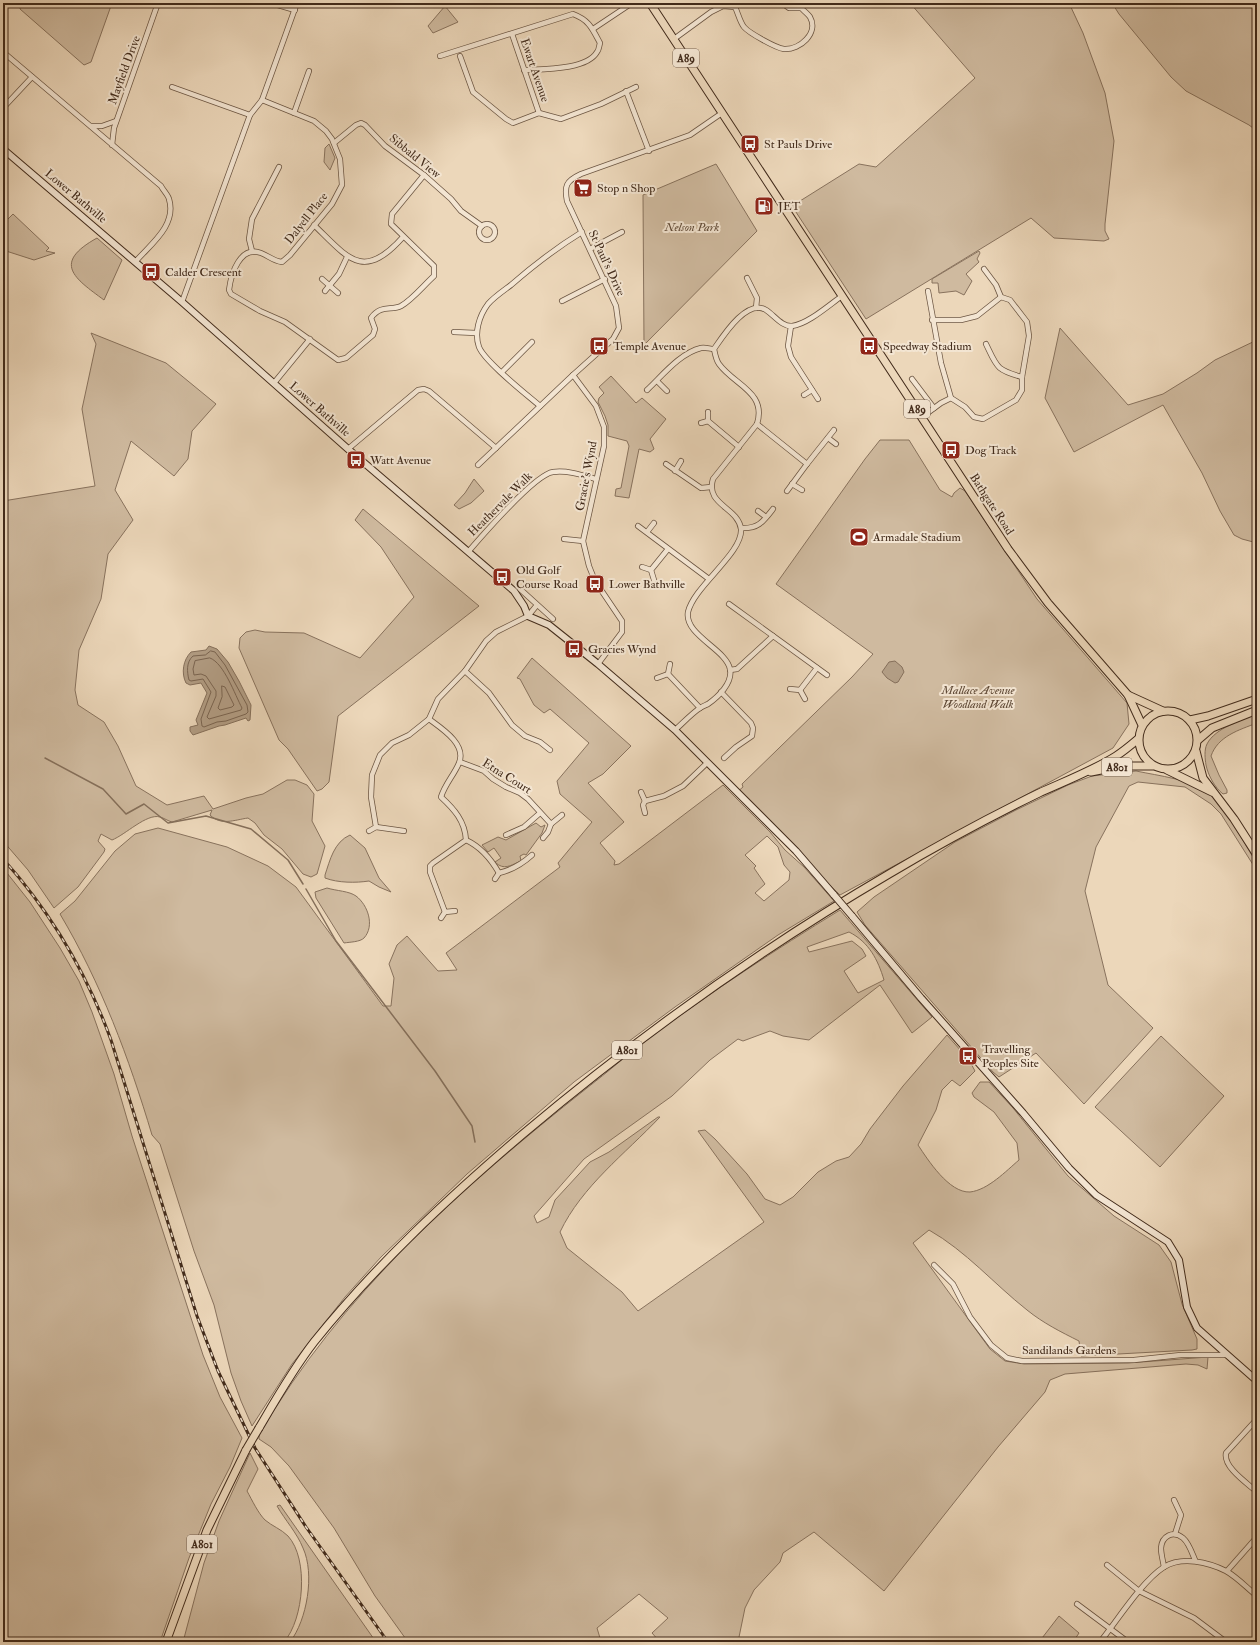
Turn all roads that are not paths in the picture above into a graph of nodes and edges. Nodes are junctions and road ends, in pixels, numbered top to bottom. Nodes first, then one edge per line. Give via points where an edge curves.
1 (158, 3) edge
2 (271, 3) edge
3 (298, 3) edge
4 (632, 3) edge
5 (650, 3) edge
6 (740, 3) edge
7 (782, 3) edge
8 (735, 7) junction
9 (295, 10) junction
10 (593, 29) junction
11 (512, 34) junction
12 (674, 39) junction
13 (3, 52) edge
14 (440, 56) dead end
15 (460, 56) dead end
16 (524, 70) junction
17 (309, 71) dead end
18 (32, 77) junction
19 (172, 86) dead end
20 (636, 87) dead end
21 (626, 91) junction
22 (262, 100) junction
23 (3, 108) edge
24 (294, 113) junction
25 (539, 113) junction
26 (722, 113) junction
27 (250, 115) junction
28 (116, 121) junction
29 (91, 126) junction
30 (334, 143) junction
31 (112, 145) junction
32 (3, 149) edge
33 (649, 150) junction
34 (279, 167) dead end
35 (424, 175) junction
36 (314, 226) junction
37 (482, 226) dead end
38 (582, 232) junction
39 (622, 232) dead end
40 (403, 237) junction
41 (590, 248) junction
42 (252, 251) junction
43 (347, 257) junction
44 (136, 261) junction
45 (984, 270) dead end
46 (747, 278) dead end
47 (322, 279) dead end
48 (605, 279) junction
49 (330, 286) junction
50 (325, 291) dead end
51 (928, 291) dead end
52 (338, 293) dead end
53 (842, 296) junction
54 (1001, 297) junction
55 (562, 301) dead end
56 (182, 302) junction
57 (756, 308) junction
58 (932, 320) junction
59 (791, 326) junction
60 (454, 332) dead end
61 (476, 333) junction
62 (310, 339) junction
63 (532, 342) dead end
64 (986, 344) dead end
65 (714, 349) junction
66 (502, 372) junction
67 (573, 375) junction
68 (1022, 377) junction
69 (657, 380) junction
70 (912, 380) dead end
71 (274, 383) junction
72 (647, 390) dead end
73 (812, 390) junction
74 (667, 391) dead end
75 (804, 394) dead end
76 (951, 398) junction
77 (818, 399) dead end
78 (540, 406) junction
79 (934, 408) junction
80 (708, 412) dead end
81 (922, 417) junction
82 (708, 421) junction
83 (701, 423) dead end
84 (757, 424) junction
85 (834, 430) dead end
86 (828, 438) junction
87 (836, 444) dead end
88 (739, 447) junction
89 (496, 448) junction
90 (348, 449) junction
91 (682, 461) dead end
92 (666, 464) dead end
93 (807, 464) junction
94 (478, 465) dead end
95 (675, 471) junction
96 (596, 479) junction
97 (792, 484) junction
98 (711, 487) junction
99 (802, 490) dead end
100 (786, 492) dead end
101 (773, 509) dead end
102 (758, 511) dead end
103 (766, 518) junction
104 (654, 523) dead end
105 (638, 526) dead end
106 (741, 528) junction
107 (647, 532) junction
108 (564, 539) dead end
109 (583, 541) junction
110 (668, 548) junction
111 (468, 552) junction
112 (642, 567) dead end
113 (652, 570) junction
114 (709, 579) junction
115 (654, 580) dead end
116 (520, 589) dead end
117 (729, 604) dead end
118 (537, 605) junction
119 (528, 616) junction
120 (553, 619) dead end
121 (773, 636) junction
122 (598, 664) junction
123 (670, 664) dead end
124 (817, 668) junction
125 (730, 670) junction
126 (465, 671) junction
127 (668, 674) junction
128 (827, 675) dead end
129 (657, 678) dead end
130 (790, 689) dead end
131 (800, 690) junction
132 (721, 692) junction
133 (1128, 695) junction
134 (805, 699) dead end
135 (1257, 699) edge
136 (700, 708) junction
137 (1257, 710) edge
138 (1163, 711) junction
139 (429, 718) junction
140 (1190, 720) junction
141 (1142, 726) junction
142 (675, 730) junction
143 (1138, 739) junction
144 (1198, 740) junction
145 (550, 750) dead end
146 (1196, 751) junction
147 (724, 758) dead end
148 (460, 762) junction
149 (707, 763) junction
150 (1154, 766) junction
151 (1167, 770) junction
152 (1081, 774) junction
153 (641, 792) dead end
154 (1214, 793) junction
155 (645, 802) junction
156 (540, 813) junction
157 (645, 813) dead end
158 (562, 815) dead end
159 (551, 824) junction
160 (376, 827) junction
161 (404, 830) dead end
162 (369, 831) dead end
163 (506, 835) dead end
164 (543, 838) dead end
165 (466, 840) junction
166 (532, 855) dead end
167 (1257, 855) edge
168 (499, 873) junction
169 (495, 879) dead end
170 (455, 911) dead end
171 (445, 912) junction
172 (441, 918) dead end
173 (934, 1265) dead end
174 (1227, 1355) junction
175 (1257, 1381) edge
176 (1257, 1419) edge
177 (1257, 1492) edge
178 (1174, 1500) dead end
179 (1175, 1534) junction
180 (1257, 1537) edge
181 (1195, 1560) junction
182 (1107, 1565) dead end
183 (1164, 1567) junction
184 (1226, 1571) junction
185 (1139, 1591) junction
186 (1257, 1596) edge
187 (1077, 1604) dead end
188 (1110, 1629) junction
189 (166, 1642) edge
190 (1100, 1642) edge
191 (1128, 1642) edge
192 (1226, 1642) edge

1 - 28 street, Mayfield Drive
2 - 9 street
3 - 9 street
4 - 10 street
5 - 12 main road, A89
6 - 8 street
7 - 8 street via 789,8 801,8 810,17 813,29 807,40 795,48 784,49 754,35 744,27
8 - 12 street via 723,6 710,12
9 - 22 street
10 - 11 street via 584,18 573,14
10 - 16 street via 600,43 597,52 587,61 570,67
11 - 14 street
11 - 16 street, Ewart Avenue
12 - 26 main road, A89
13 - 18 street
15 - 25 street via 474,92 506,119 513,123
16 - 25 street, Ewart Avenue
17 - 24 street
18 - 23 street
18 - 29 street
19 - 27 street
20 - 21 street
21 - 25 street via 601,104 561,119
21 - 33 street
22 - 24 street, Dalyell Place
22 - 27 street
24 - 30 street, Dalyell Place via 314,121 326,131
26 - 33 street, St Paul's Drive via 690,134
26 - 53 main road, Bathgate Road / A89
27 - 56 street
28 - 29 street via 108,125
28 - 31 street, Mayfield Drive
29 - 31 street
30 - 35 street, Sibbald View via 356,124 361,123 385,146
30 - 36 street, Dalyell Place via 340,159 342,185 332,204
31 - 44 street via 161,186 169,199 170,216 166,227
32 - 44 main road, Lower Bathville
33 - 38 street, St Paul's Drive via 581,174 569,182 565,191 567,201
34 - 42 street via 252,219 249,239
35 - 37 street, Sibbald View via 461,211
35 - 40 street via 392,214 391,224
36 - 42 street, Dalyell Place via 282,262
36 - 43 street
38 - 41 street, St Paul's Drive
38 - 61 street via 534,265 488,304 480,316
39 - 41 street
40 - 43 street via 391,250 376,260 362,262
40 - 62 street via 434,266 434,276 400,306 385,308 373,315 373,335 344,360 337,359
41 - 48 street, St Paul's Drive
42 - 62 street via 241,256 237,263 229,286 231,294 286,322
43 - 49 street
44 - 56 main road, Lower Bathville
45 - 54 street via 996,285
46 - 57 street via 757,298
47 - 49 street
48 - 55 street
48 - 67 street, St Paul's Drive via 616,306 619,328 613,339
49 - 50 street
49 - 52 street
51 - 58 street
53 - 59 street via 805,322
53 - 81 main road, Bathgate Road / A89
54 - 58 street via 977,316 961,320
54 - 68 street via 1010,300 1027,322 1029,336
56 - 71 main road, Lower Bathville
57 - 59 street via 765,309 781,322
57 - 65 street via 744,313 723,335
58 - 76 street
59 - 73 street via 788,346 791,357
60 - 61 street
61 - 66 street via 479,348
62 - 71 street
63 - 66 street
64 - 68 street via 997,367
65 - 69 street via 703,348 691,352
65 - 84 street via 718,364 759,405
66 - 78 street
67 - 78 street, St Paul's Drive
67 - 96 street, Gracie's Wynd via 596,406 604,427 604,446
68 - 76 street via 1022,390 1016,400 983,419 974,417 965,406
69 - 72 street
69 - 74 street
70 - 79 street
71 - 90 main road, Lower Bathville
73 - 75 street
73 - 77 street
76 - 79 street
78 - 89 street, St Paul's Drive
79 - 81 street
80 - 82 street
81 - 133 main road, Bathgate Road / A89 via 1008,549 1048,603
82 - 83 street
82 - 88 street
84 - 88 street
84 - 93 street
85 - 86 street
86 - 87 street
86 - 93 street
88 - 98 street via 713,479
89 - 90 street via 424,389 418,390
89 - 94 street, St Paul's Drive
90 - 111 main road, Lower Bathville
91 - 95 street
92 - 95 street
93 - 97 street
95 - 98 street via 701,488
96 - 109 street, Gracie's Wynd
96 - 111 street, Heathervale Walk via 565,472 551,472 539,478 492,524
97 - 99 street
97 - 100 street
98 - 106 street via 716,499 737,518
101 - 103 street
102 - 103 street
103 - 106 street via 750,529
104 - 107 street
105 - 107 street
106 - 114 street via 736,547
107 - 110 street
108 - 109 street
109 - 122 street, Gracie's Wynd via 588,566 595,581 622,621 622,632
110 - 113 street
110 - 114 street
111 - 119 main road, Lower Bathville via 514,591
112 - 113 street
113 - 115 street
114 - 125 street via 692,604 688,614 690,624 696,633 725,658
116 - 118 street
117 - 121 street
118 - 119 street
118 - 120 street
119 - 122 main road via 549,625
119 - 126 street via 496,632 486,641
121 - 124 street
121 - 125 street via 737,669
122 - 142 main road
123 - 127 street
124 - 128 street
124 - 131 street
125 - 132 street via 729,681
126 - 139 street via 438,699
126 - 145 street via 489,693 512,725 525,736 540,742
127 - 129 street
127 - 136 street
130 - 131 street
131 - 134 street
132 - 136 street
132 - 147 street via 753,728 752,736
133 - 138 main road, Bathgate Road / A89
133 - 141 main road, Bathgate Road / A89
135 - 140 main road
136 - 142 street
137 - 144 main road via 1212,728
138 - 140 main road, A89 via 1181,713
138 - 141 main road via 1148,717
139 - 148 street via 449,734 459,749
139 - 160 street via 409,735 392,743 380,755 372,775 371,797
140 - 144 main road via 1196,729
141 - 143 main road
142 - 149 main road
143 - 150 main road via 1142,754
143 - 152 main road, A801 via 1114,758
144 - 146 main road
146 - 151 main road via 1183,765
146 - 154 main road via 1203,778
148 - 156 street, Etna Court via 484,771 520,793
148 - 165 street via 444,786 441,797 462,822
149 - 155 street via 683,786
149 - 174 main road, bridge via 796,852 1069,1168 1096,1194 1168,1242 1179,1260 1186,1307 1197,1328
150 - 151 main road
150 - 152 main road, A801 via 1121,766
151 - 154 main road
152 - 189 main road, A801, bridge via 937,846 774,945 713,986 568,1096 488,1164 389,1256 313,1344 277,1396 246,1450 207,1530
153 - 155 street
154 - 167 main road
155 - 157 street
156 - 159 street, Etna Court
156 - 163 street via 524,827
158 - 159 street
159 - 164 street
160 - 161 street
160 - 162 street
165 - 168 street via 477,845
165 - 171 street via 430,866
166 - 168 street via 524,863
168 - 169 street
170 - 171 street
171 - 172 street
173 - 174 street, Sandilands Gardens via 953,1284 970,1316 991,1345 1007,1358 1022,1361 1134,1360 1181,1355
174 - 175 main road
176 - 177 street via 1225,1457 1229,1466
178 - 179 street via 1181,1515
179 - 181 street via 1184,1538
179 - 183 street via 1163,1539 1161,1549
180 - 184 street
181 - 183 street
181 - 184 street
182 - 185 street
183 - 185 street
184 - 186 street
185 - 188 street
185 - 192 street via 1194,1618
187 - 188 street
188 - 190 street
188 - 191 street

